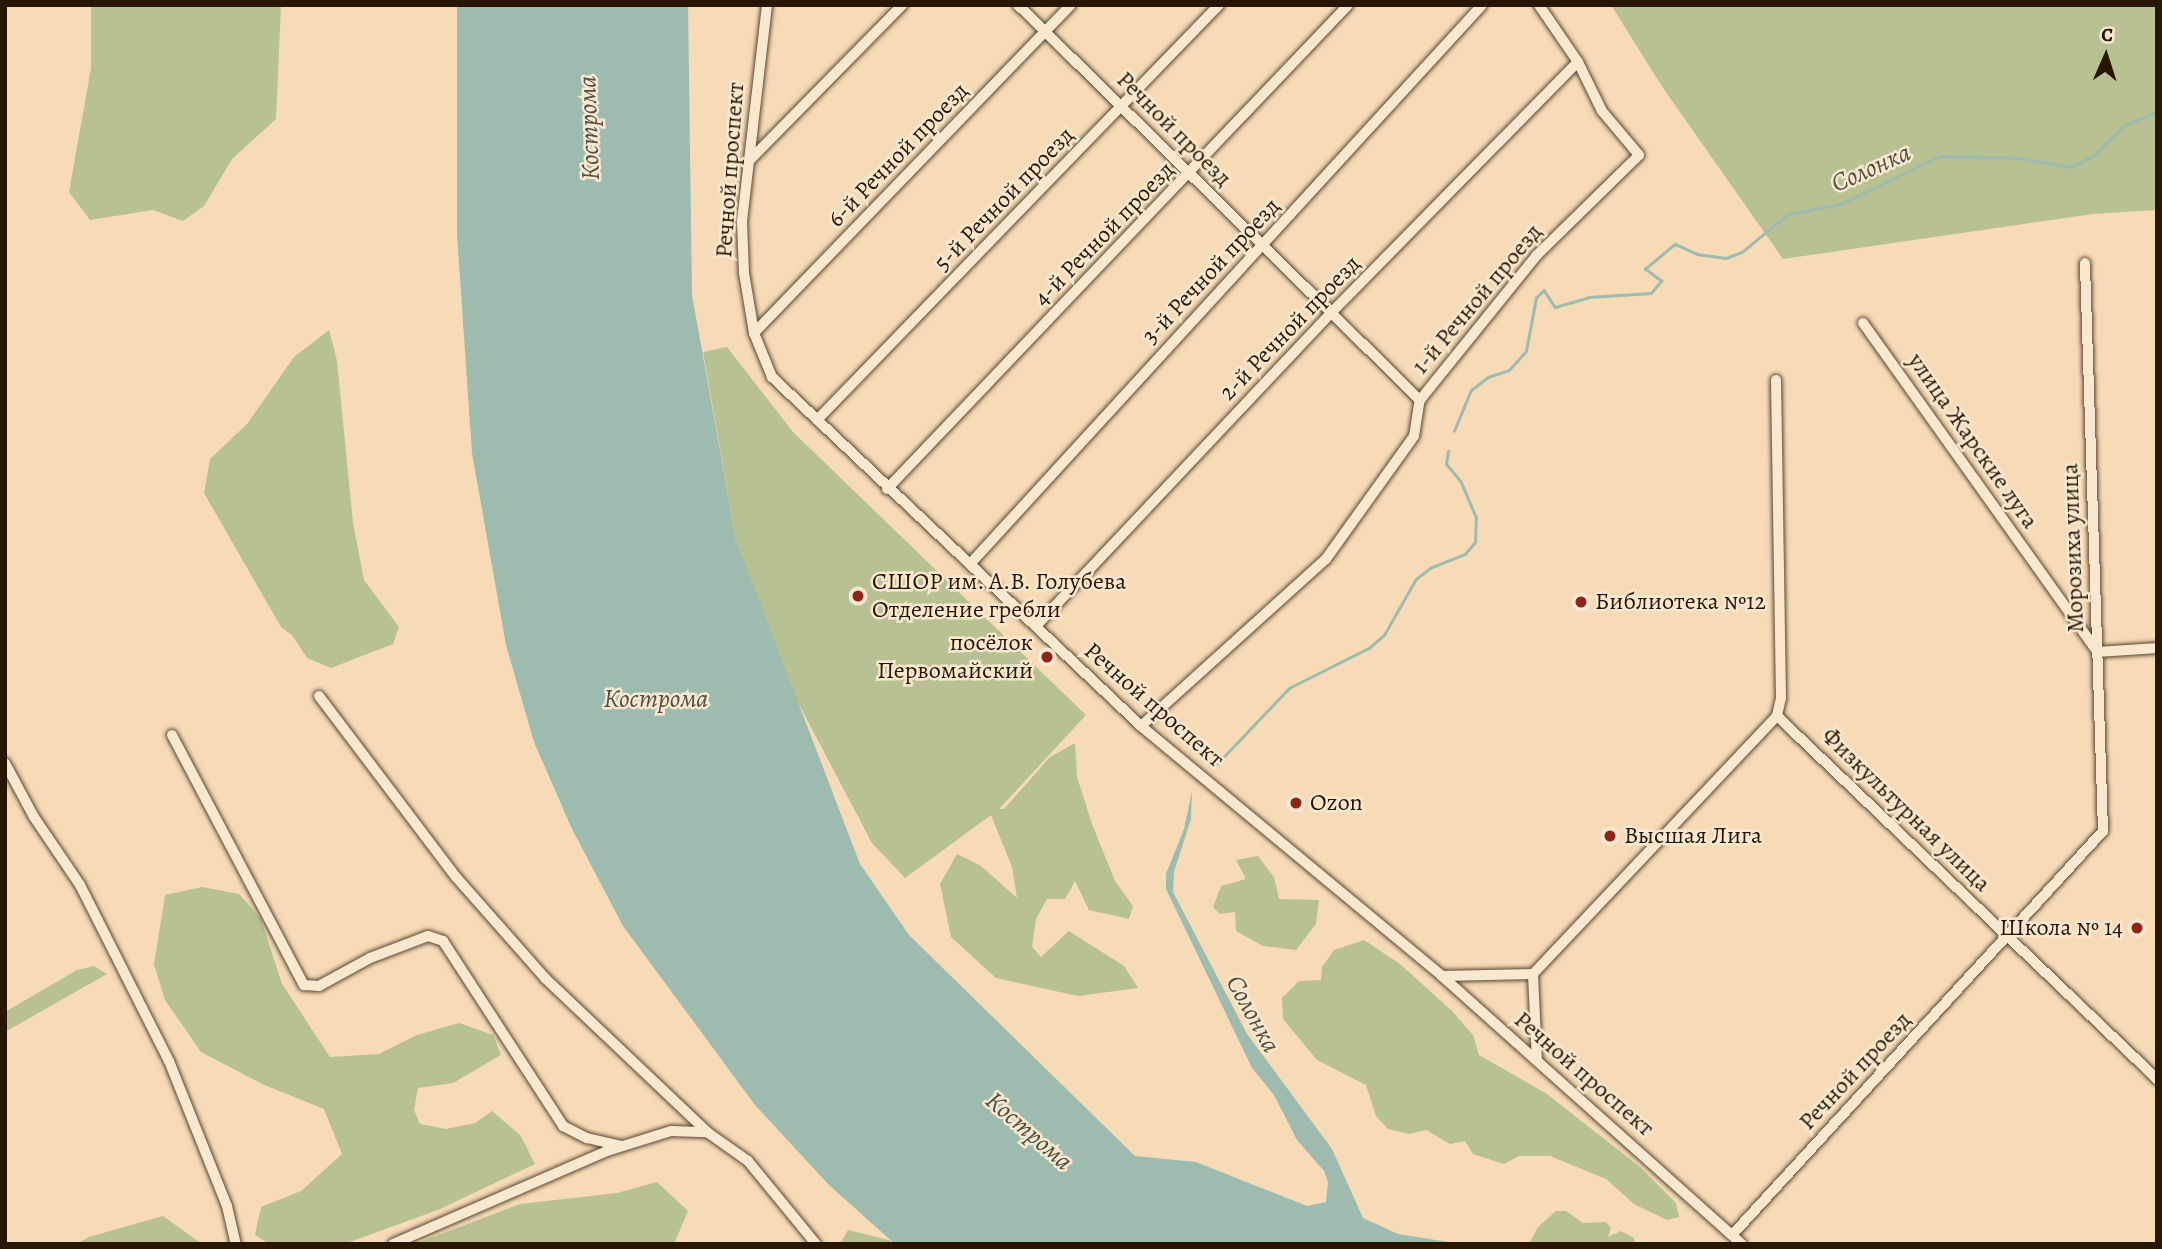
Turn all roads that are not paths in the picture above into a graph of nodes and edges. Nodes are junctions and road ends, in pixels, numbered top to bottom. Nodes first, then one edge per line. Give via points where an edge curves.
1 (767, 5) edge
2 (902, 5) edge
3 (1017, 5) edge
4 (1071, 5) edge
5 (1219, 5) edge
6 (1348, 5) edge
7 (1482, 5) edge
8 (1539, 5) edge
9 (1046, 33) junction
10 (1578, 62) junction
11 (1122, 108) junction
12 (746, 164) junction
13 (1190, 174) junction
14 (1262, 246) junction
15 (2085, 263) dead end
16 (1331, 313) junction
17 (1863, 323) dead end
18 (754, 333) junction
19 (1776, 380) dead end
20 (1420, 400) junction
21 (817, 420) junction
22 (887, 488) junction
23 (970, 564) junction
24 (1036, 626) junction
25 (2157, 648) edge
26 (2098, 652) junction
27 (319, 696) dead end
28 (1777, 716) junction
29 (1141, 726) junction
30 (172, 735) dead end
31 (5, 762) edge
32 (2103, 831) joint
33 (2008, 937) junction
34 (1533, 974) junction
35 (1442, 976) junction
36 (1537, 1061) junction
37 (2157, 1079) edge
38 (707, 1132) junction
39 (622, 1146) junction
40 (1733, 1234) junction
41 (236, 1244) edge
42 (393, 1244) edge
43 (816, 1244) edge
44 (1742, 1244) edge

1 - 12 street, Речной проспект
2 - 12 street
3 - 9 street, Речной проезд
4 - 9 street, 6-й Речной проезд
5 - 11 street, 5-й Речной проезд
6 - 13 street, 4-й Речной проезд
7 - 14 street, 3-й Речной проезд
8 - 10 street
9 - 11 street, Речной проезд
9 - 18 street, 6-й Речной проезд
10 - 16 street, 2-й Речной проезд
10 - 20 street, 1-й Речной проезд via 1602,111 1639,155 1536,256
11 - 13 street, Речной проезд
11 - 21 street, 5-й Речной проезд
12 - 18 street, Речной проспект via 744,273
13 - 14 street, Речной проезд
13 - 22 street, 4-й Речной проезд
14 - 16 street, Речной проезд
14 - 23 street, 3-й Речной проезд
15 - 26 street, Морозиха улица
16 - 20 street, Речной проезд
16 - 24 street, 2-й Речной проезд
17 - 26 street, улица Жарские луга
18 - 21 street, Речной проспект via 772,377
19 - 28 street via 1781,698
20 - 29 street, 1-й Речной проезд via 1414,436 1326,559
21 - 22 street, Речной проспект
22 - 23 street, Речной проспект
23 - 24 street, Речной проспект
24 - 29 street, Речной проспект
25 - 26 street
26 - 32 street, Морозиха улица
27 - 38 street via 456,877 545,978
28 - 33 street, Физкультурная улица
28 - 34 street
29 - 35 street, Речной проспект
30 - 39 street via 304,985 318,986 370,958 428,936 443,941 563,1126 587,1138
31 - 41 street via 34,817 80,885 169,1061 227,1206
32 - 33 street, Речной проезд
33 - 37 street, Физкультурная улица
33 - 40 street, Речной проезд
34 - 35 street
34 - 36 street
35 - 36 street, Речной проспект
36 - 40 street, Речной проспект
38 - 39 street via 671,1131
38 - 43 street via 748,1161
39 - 42 street
40 - 44 street, Речной проспект

